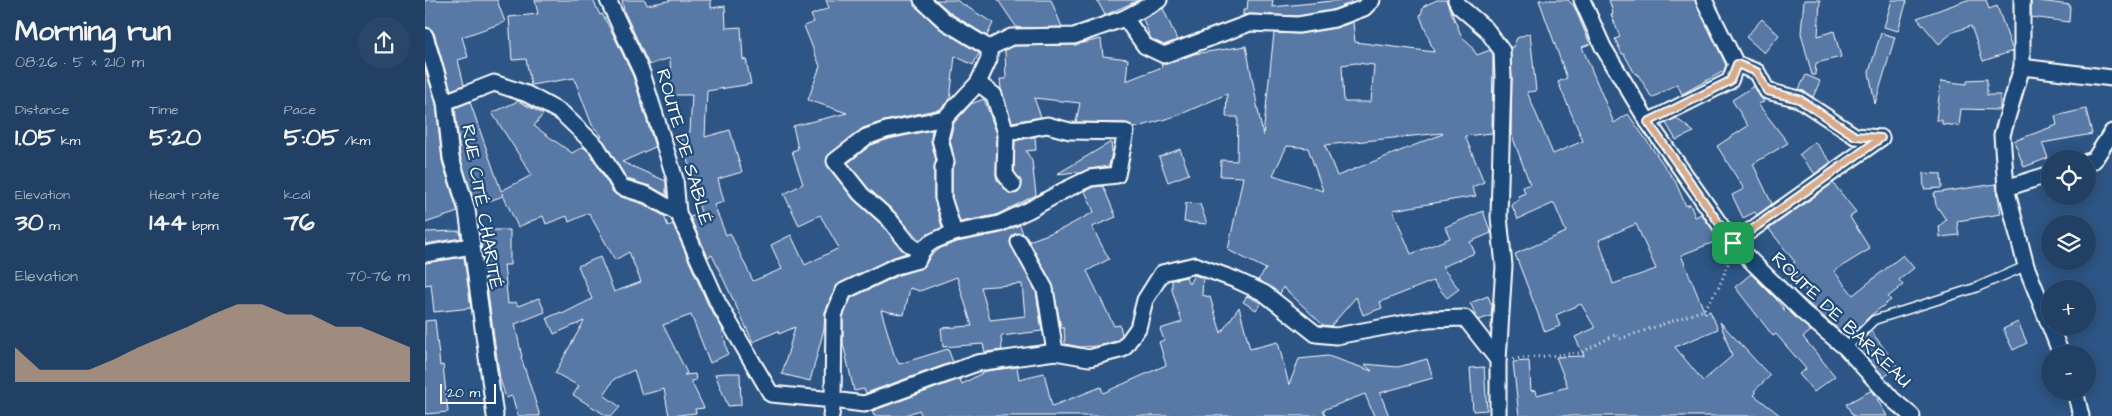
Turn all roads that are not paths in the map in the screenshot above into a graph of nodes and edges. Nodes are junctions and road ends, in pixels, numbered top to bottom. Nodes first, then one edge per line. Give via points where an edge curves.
1 (608, 0) edge
2 (922, 0) edge
3 (1159, 0) edge
4 (1372, 0) edge
5 (1456, 0) edge
6 (1582, 0) edge
7 (1704, 0) edge
8 (2022, 0) edge
9 (1125, 18) junction
10 (425, 36) edge
11 (989, 48) junction
12 (1737, 64) junction
13 (2022, 67) junction
14 (2112, 78) edge
15 (978, 83) junction
16 (445, 102) junction
17 (945, 118) junction
18 (1648, 122) junction
19 (1005, 132) junction
20 (2112, 132) edge
21 (2096, 157) edge
22 (2041, 177) edge
23 (1013, 185) dead end
24 (2007, 188) junction
25 (678, 213) junction
26 (954, 233) junction
27 (1019, 242) dead end
28 (1733, 243) junction
29 (471, 246) junction
30 (920, 252) junction
31 (425, 254) edge
32 (2026, 266) junction
33 (2041, 304) edge
34 (1846, 348) junction
35 (1055, 352) junction
36 (1498, 360) junction
37 (833, 400) junction
38 (2077, 400) edge
39 (495, 416) edge
40 (831, 416) edge
41 (1498, 416) edge
42 (1912, 416) edge
43 (2081, 416) edge

1 - 25 street, ROUTE DE SABLÉ via 642,73 675,179
2 - 11 street via 946,22
3 - 9 street
4 - 9 street via 1364,8 1334,19 1297,25 1250,23 1164,55 1145,46
5 - 36 street via 1486,29 1502,52 1499,216 1504,266
6 - 18 street, ROUTE DE BARREAU via 1603,47
7 - 12 street
8 - 13 street
9 - 11 street via 1074,36 1011,37
10 - 16 street, RUE CITÉ CHARITÉ
11 - 15 street via 989,59
12 - 18 street via 1730,81
12 - 28 street via 1757,72 1767,91 1799,99 1855,136 1881,138
13 - 14 street
13 - 24 street via 2002,134
15 - 17 street
15 - 19 street via 994,95
16 - 25 street via 494,83 527,94 563,113 597,147 621,187 647,195
16 - 29 street, RUE CITÉ CHARITÉ via 451,158 467,210
17 - 26 street via 940,139 946,162 943,167 943,198
17 - 30 street via 866,137 835,161 861,194
18 - 28 street, ROUTE DE BARREAU
19 - 23 street via 1005,174
19 - 26 street via 1047,125 1070,131 1127,132 1117,175 1090,178 999,224
20 - 21 street
22 - 24 street
24 - 32 street
25 - 37 street, ROUTE DE SABLÉ via 718,303 771,394
26 - 30 street via 928,243
27 - 35 street via 1045,289
28 - 34 street, ROUTE DE BARREAU via 1803,314
29 - 31 street
29 - 39 street, RUE CITÉ CHARITÉ
30 - 37 street via 918,260 896,266 844,292 834,315
32 - 33 street
32 - 34 lane via 1975,288 1874,320
34 - 42 street, ROUTE DE BARREAU
35 - 36 street via 1089,358 1123,349 1139,328 1145,300 1163,273 1195,265 1264,293 1316,334 1336,336 1428,319 1465,318
35 - 37 street via 977,363 864,404
36 - 41 street
37 - 40 street
38 - 43 street

